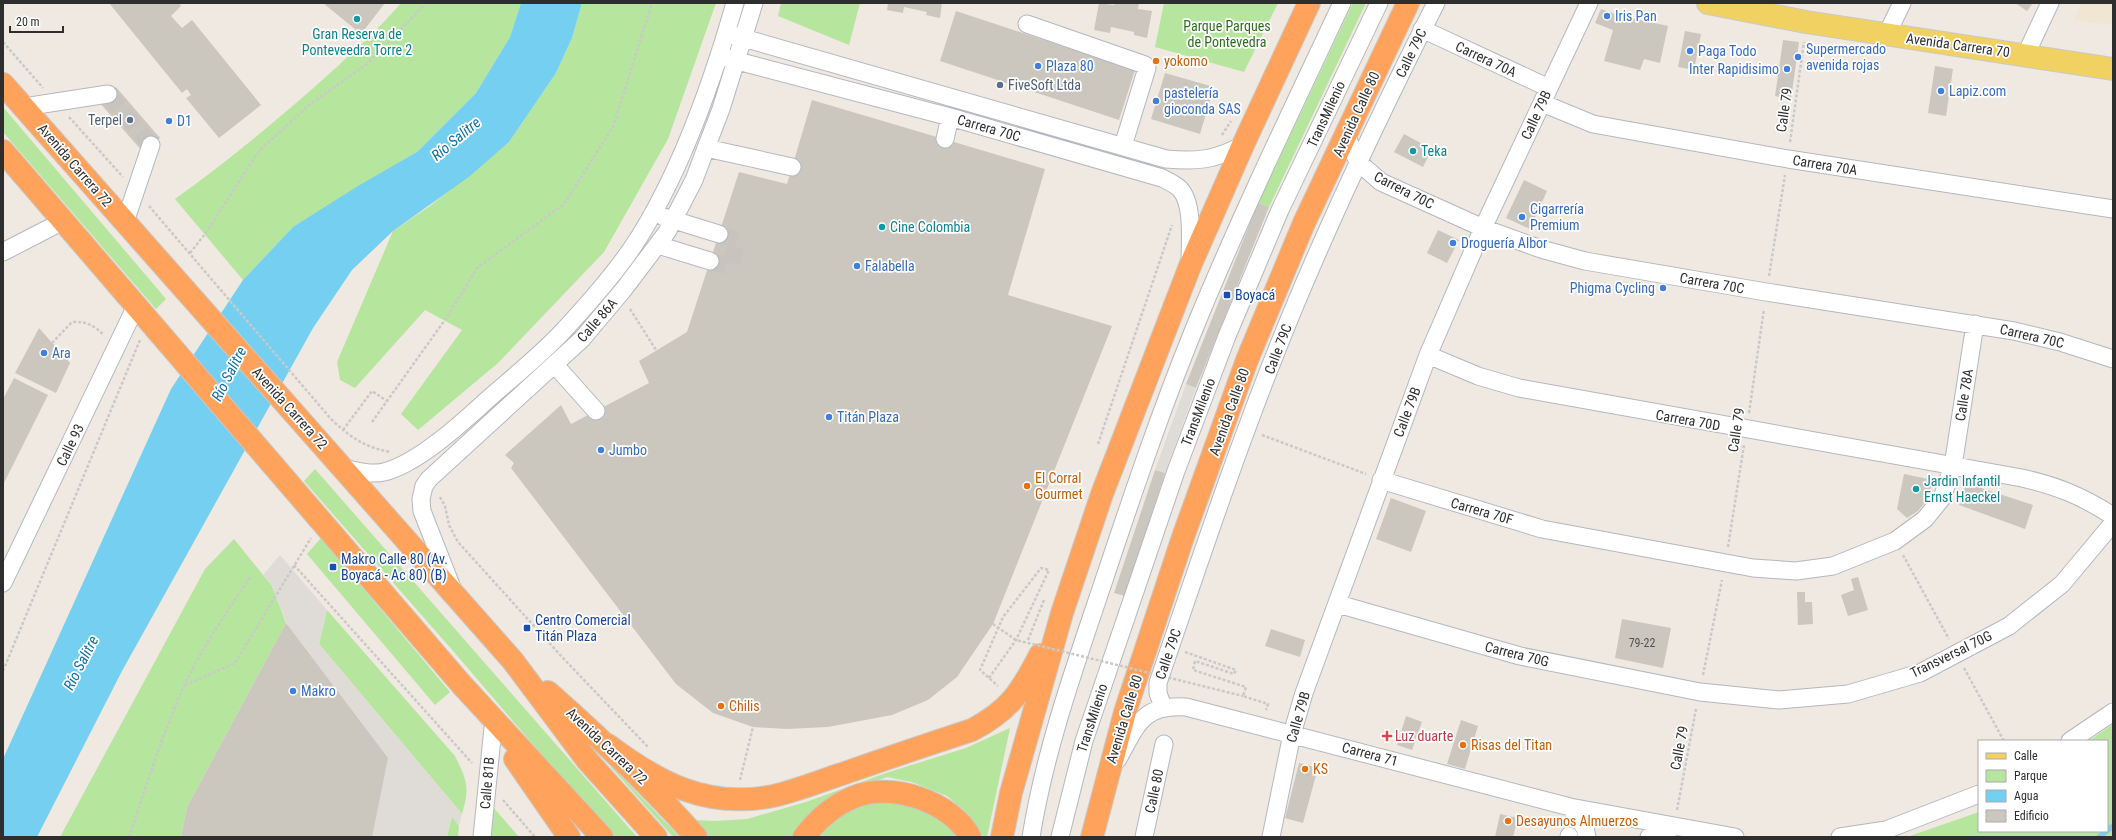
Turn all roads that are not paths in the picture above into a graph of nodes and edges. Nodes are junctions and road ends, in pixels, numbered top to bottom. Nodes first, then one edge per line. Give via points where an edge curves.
1 (735, 3) edge
2 (754, 3) edge
3 (1309, 3) edge
4 (1342, 3) edge
5 (1378, 3) edge
6 (1408, 3) edge
7 (1436, 3) edge
8 (1589, 3) edge
9 (1708, 3) edge
10 (1902, 3) edge
11 (2050, 3) edge
12 (1741, 6) edge
13 (1027, 24) dead end
14 (1422, 29) junction
15 (726, 34) junction
16 (1887, 34) junction
17 (744, 38) junction
18 (2026, 54) junction
19 (718, 56) junction
20 (737, 60) junction
21 (2113, 69) edge
22 (3, 84) edge
23 (108, 94) dead end
24 (1546, 95) junction
25 (24, 107) junction
26 (950, 116) junction
27 (1346, 135) junction
28 (945, 139) dead end
29 (1243, 145) junction
30 (151, 146) dead end
31 (1123, 146) junction
32 (706, 148) junction
33 (3, 151) edge
34 (1358, 162) junction
35 (792, 167) dead end
36 (2113, 209) edge
37 (674, 220) junction
38 (63, 221) junction
39 (125, 222) junction
40 (1483, 228) junction
41 (719, 234) tunnel mouth
42 (634, 245) junction
43 (658, 245) junction
44 (7, 248) edge
45 (710, 261) tunnel mouth
46 (1190, 266) junction
47 (136, 306) junction
48 (1975, 324) junction
49 (1428, 355) junction
50 (2113, 359) edge
51 (555, 365) junction
52 (596, 411) dead end
53 (1953, 466) junction
54 (343, 468) junction
55 (1381, 480) junction
56 (2113, 516) edge
57 (2113, 523) edge
58 (1726, 563) joint
59 (3, 583) edge
60 (456, 597) junction
61 (1338, 604) junction
62 (1062, 613) junction
63 (513, 661) junction
64 (462, 685) junction
65 (1700, 692) joint
66 (1163, 707) junction
67 (2113, 712) edge
68 (493, 728) junction
69 (1292, 734) junction
70 (2071, 740) edge
71 (1164, 744) dead end
72 (608, 745) junction
73 (1105, 784) junction
74 (1978, 794) edge
75 (1570, 806) junction
76 (1674, 826) junction
77 (482, 837) edge
78 (569, 837) edge
79 (602, 837) edge
80 (656, 837) edge
81 (696, 837) edge
82 (804, 837) edge
83 (970, 837) edge
84 (1002, 837) edge
85 (1031, 837) edge
86 (1060, 837) edge
87 (1092, 837) edge
88 (1144, 837) edge
89 (1271, 837) edge
90 (1588, 837) edge
91 (1649, 837) edge
92 (1736, 837) edge
93 (1840, 837) edge

1 - 15 street, Calle 86A
2 - 17 street, Calle 86A
3 - 29 highway
4 - 85 street, TransMilenio via 1211,288 1144,460 1075,666 1038,795
5 - 86 street, TransMilenio via 1280,210 1227,336 1176,471 1084,741
6 - 27 highway, Avenida Calle 80
7 - 14 street, Calle 79C
8 - 24 street, Calle 79B
9 - 12 main road, Avenida Carrera 70
10 - 16 street
11 - 18 street
12 - 16 main road, Avenida Carrera 70
13 - 31 street via 1145,65 1147,68
14 - 24 street, Carrera 70A
14 - 34 street, Calle 79C
15 - 17 street, Carrera 70C
15 - 19 street, Calle 86A
16 - 18 main road, Avenida Carrera 70
17 - 20 street, Calle 86A
17 - 31 street, Carrera 70C
18 - 21 main road, Avenida Carrera 70
19 - 20 street, Carrera 70C
19 - 42 street, Calle 86A via 684,148
20 - 26 street, Carrera 70C
20 - 32 street, Calle 86A
22 - 25 highway, Avenida Carrera 72
23 - 25 street
24 - 36 street, Carrera 70A via 1593,124 1788,159
24 - 40 street, Calle 79B
25 - 39 highway, Avenida Carrera 72
26 - 28 street
26 - 46 street, Carrera 70C via 1162,178 1181,190 1186,200 1190,222
27 - 34 street, Carrera 70C
27 - 73 highway, Avenida Calle 80 via 1304,223 1247,360 1183,537 1125,712
29 - 31 street, Carrera 70C via 1226,154 1192,161 1166,159
29 - 46 highway
30 - 39 street
32 - 35 street
32 - 37 street, Calle 86A via 694,180
33 - 38 highway
34 - 40 street, Carrera 70C via 1381,182
34 - 66 street, Calle 79C via 1282,336 1247,429 1157,688
37 - 41 street
37 - 42 street via 658,218
37 - 43 street, Calle 86A
38 - 44 street
38 - 47 highway
39 - 54 highway, Avenida Carrera 72
40 - 48 street, Carrera 70C via 1541,249 1585,261
40 - 49 street, Calle 79B
42 - 54 street, Calle 86A via 612,276 563,332 466,419 399,467 367,473
43 - 45 street
43 - 51 street, Calle 86A via 582,339
46 - 62 highway via 1102,494
47 - 59 street, Calle 93
47 - 64 highway via 153,336 288,484
48 - 50 street, Carrera 70C via 2060,342
48 - 53 street, Calle 78A
49 - 53 street, Carrera 70D via 1478,376 1519,388
49 - 55 street, Calle 79B
51 - 52 street
51 - 60 street, Calle 86A via 443,464 424,486 422,511
53 - 56 street, Carrera 70D via 2055,486 2087,500
53 - 58 street, Calle 78A via 1942,498 1925,519 1895,541 1833,566 1803,570 1753,568
54 - 60 highway, Avenida Carrera 72
55 - 58 street, Carrera 70F via 1542,529
55 - 61 street, Calle 79B
57 - 65 street, Transversal 70G via 2062,584 2009,626 1920,673 1848,694 1779,700
60 - 63 highway, Avenida Carrera 72
61 - 65 street, Carrera 70G via 1520,656
61 - 69 street, Calle 79B via 1304,693
62 - 72 highway via 1026,682 1013,700 989,721 972,730 792,791 749,800 710,798 663,782
62 - 84 highway via 1011,793
63 - 72 highway, Avenida Carrera 72
63 - 80 highway, Avenida Carrera 72 via 587,760
64 - 68 highway
64 - 79 highway
66 - 69 street, Carrera 71 via 1198,709
66 - 73 street, Carrera 71 via 1143,718
67 - 70 street
68 - 77 street, Calle 81B
68 - 78 highway
69 - 75 street, Carrera 71
69 - 89 street, Calle 79B
71 - 88 street, Calle 80
72 - 81 highway, Avenida Carrera 72
73 - 87 highway, Avenida Calle 80
74 - 93 street via 1886,830
75 - 76 street, Carrera 71
75 - 90 street
76 - 91 street
76 - 92 street, Carrera 71
82 - 83 highway via 812,826 832,809 855,797 883,792 916,796 944,809

